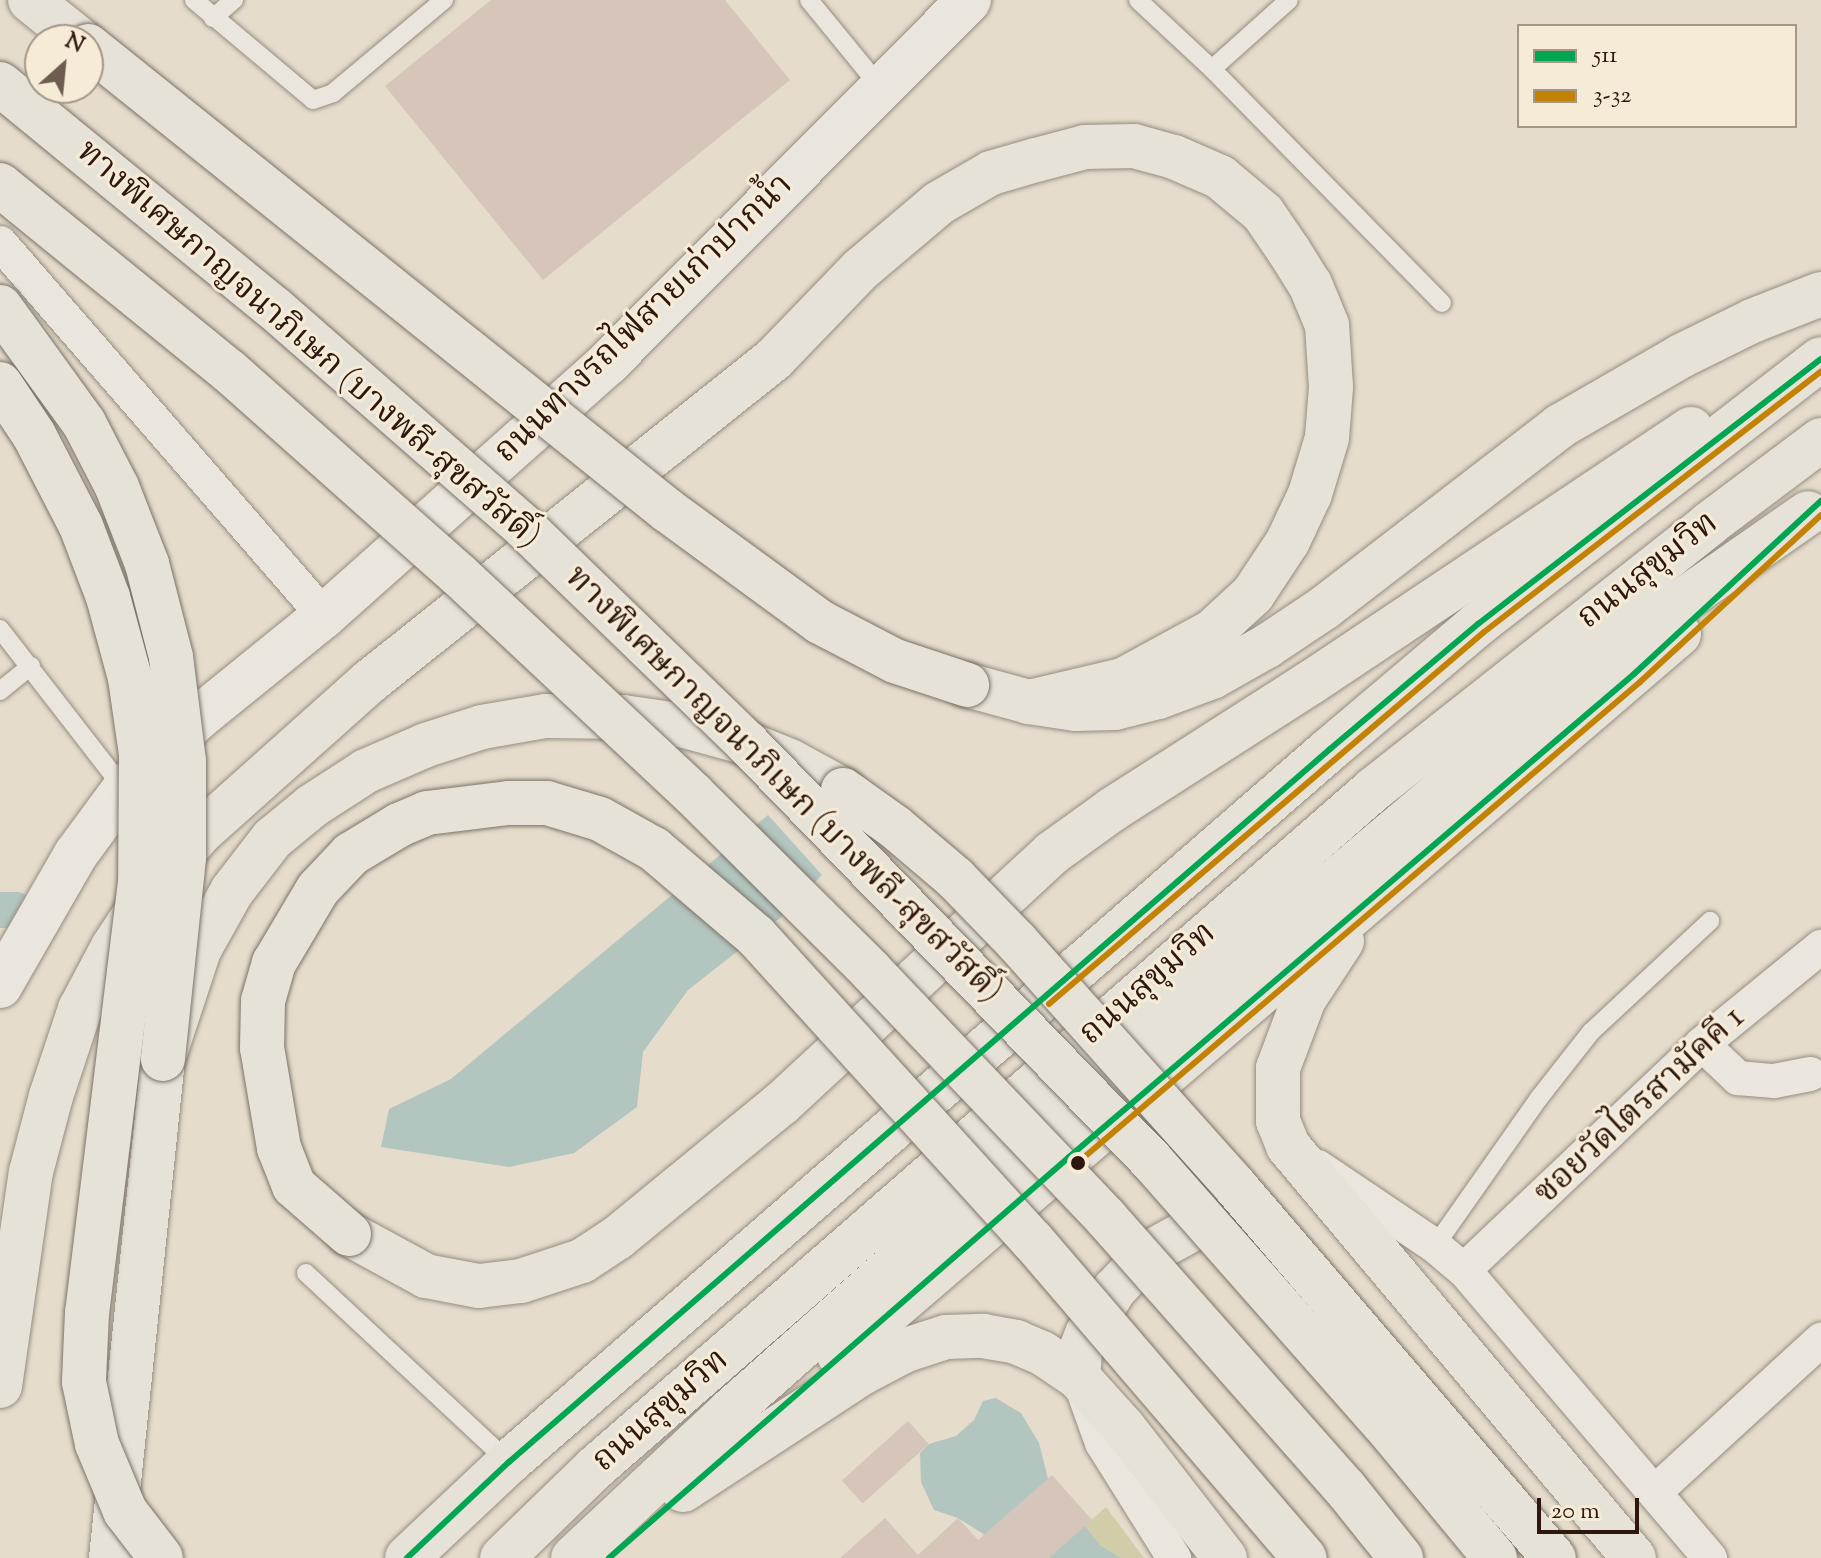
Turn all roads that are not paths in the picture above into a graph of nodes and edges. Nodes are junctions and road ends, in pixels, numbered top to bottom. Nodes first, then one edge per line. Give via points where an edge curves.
1 (30, 0) edge
2 (56, 0) edge
3 (194, 0) edge
4 (234, 0) edge
5 (444, 0) edge
6 (809, 0) edge
7 (1138, 0) edge
8 (1289, 0) edge
9 (959, 4) edge
10 (213, 18) junction
11 (60, 24) edge
12 (104, 59) edge
13 (1212, 69) junction
14 (0, 84) edge
15 (881, 88) junction
16 (0, 185) edge
17 (0, 243) edge
18 (1821, 294) edge
19 (1442, 303) dead end
20 (0, 307) edge
21 (1821, 351) edge
22 (1821, 359) edge
23 (0, 384) edge
24 (561, 403) junction
25 (1821, 440) edge
26 (1814, 507) edge
27 (324, 616) junction
28 (0, 629) edge
29 (31, 666) junction
30 (0, 691) edge
31 (1029, 702) junction
32 (124, 789) junction
33 (1381, 887) junction
34 (1710, 921) dead end
35 (1821, 947) edge
36 (0, 986) edge
37 (1702, 1044) junction
38 (163, 1059) junction
39 (1810, 1074) dead end
40 (1288, 1146) junction
41 (1435, 1246) junction
42 (1464, 1270) junction
43 (306, 1273) dead end
44 (1821, 1340) edge
45 (1078, 1377) junction
46 (0, 1386) edge
47 (509, 1462) junction
48 (683, 1490) junction
49 (1656, 1491) junction
50 (111, 1558) edge
51 (161, 1558) edge
52 (407, 1558) edge
53 (502, 1558) edge
54 (573, 1558) edge
55 (609, 1558) edge
56 (1174, 1558) edge
57 (1225, 1558) edge
58 (1305, 1558) edge
59 (1401, 1558) edge
60 (1495, 1558) edge
61 (1530, 1558) edge
62 (1554, 1558) edge
63 (1634, 1558) edge
64 (1710, 1558) edge

1 - 11 highway
2 - 24 street via 487,338
3 - 10 lane
4 - 10 lane
5 - 10 lane via 333,93 313,100
6 - 15 lane
7 - 13 lane
8 - 13 lane
9 - 15 main road, ถนนทางรถไฟสายเก่าปากน้ำ
12 - 31 highway, bridge via 667,510 820,622 895,661
13 - 19 lane
14 - 60 highway, ทางพิเศษกาญจนาภิเษก (บางพลี-สุขสวัสดิ์), bridge via 274,308 525,528 747,743 1151,1160
15 - 24 main road, ถนนทางรถไฟสายเก่าปากน้ำ via 608,363
16 - 59 highway, ทางพิเศษกาญจนาภิเษก (บางพลี-สุขสวัสดิ์), bridge via 229,371 459,575 693,794 871,971 1106,1218
17 - 27 street
18 - 31 highway via 1681,356 1560,426 1324,608 1212,677 1115,708
20 - 38 highway, bridge via 84,423 117,487 147,564 171,657 184,761 184,858
21 - 58 highway, bridge via 1674,439 1052,853 781,1104 582,1261 521,1281 479,1286 426,1276 349,1234 294,1186 273,1122 262,1048 263,1001 274,963 318,889 351,854 427,813 547,803 600,819 654,849 756,936 1032,1240
22 - 47 highway, ถนนสุขุมวิท via 1478,624
23 - 51 highway, bridge via 34,435 81,526 130,678 141,754 140,882 87,1312 84,1382 97,1444 125,1511
24 - 27 main road, ถนนทางรถไฟสายเก่าปากน้ำ
25 - 53 highway, ถนนสุขุมวิท via 1374,789 596,1467
26 - 33 highway via 1634,674
26 - 54 highway via 1650,623 1531,716 1195,999 731,1410
27 - 32 main road, ถนนทางรถไฟสายเก่าปากน้ำ via 198,718
28 - 29 lane
29 - 30 lane
29 - 32 lane
31 - 46 highway via 1123,680 1213,631 1253,594 1288,541 1327,438 1327,325 1289,251 1263,213 1220,177 1134,146 1085,147 1021,164 991,173 939,203 861,269 774,359 369,682 200,833 152,888 80,1009 31,1172
32 - 36 main road, ถนนทางรถไฟสายเก่าปากน้ำ via 76,854
33 - 40 highway via 1324,965 1288,1035 1277,1094 1278,1121
33 - 48 highway
34 - 41 lane via 1591,1032
35 - 37 street, ซอยวัดไตรสามัคคี 1
37 - 39 street via 1738,1078 1774,1081
37 - 42 street, ซอยวัดไตรสามัคคี 1
38 - 50 highway
38 - 62 highway, bridge via 199,950 232,891 272,839 366,771 482,727 546,716 623,717 740,741 843,790 956,879 1235,1186
40 - 41 street
40 - 63 highway
41 - 42 street
42 - 49 street
43 - 47 lane
44 - 49 street
45 - 48 highway via 1016,1342 946,1337 862,1373
45 - 56 street via 1102,1443
45 - 57 highway
45 - 61 highway via 1087,1334 1114,1290 1149,1253 1225,1211 1237,1212
47 - 52 highway, ถนนสุขุมวิท
48 - 55 highway
49 - 64 street

